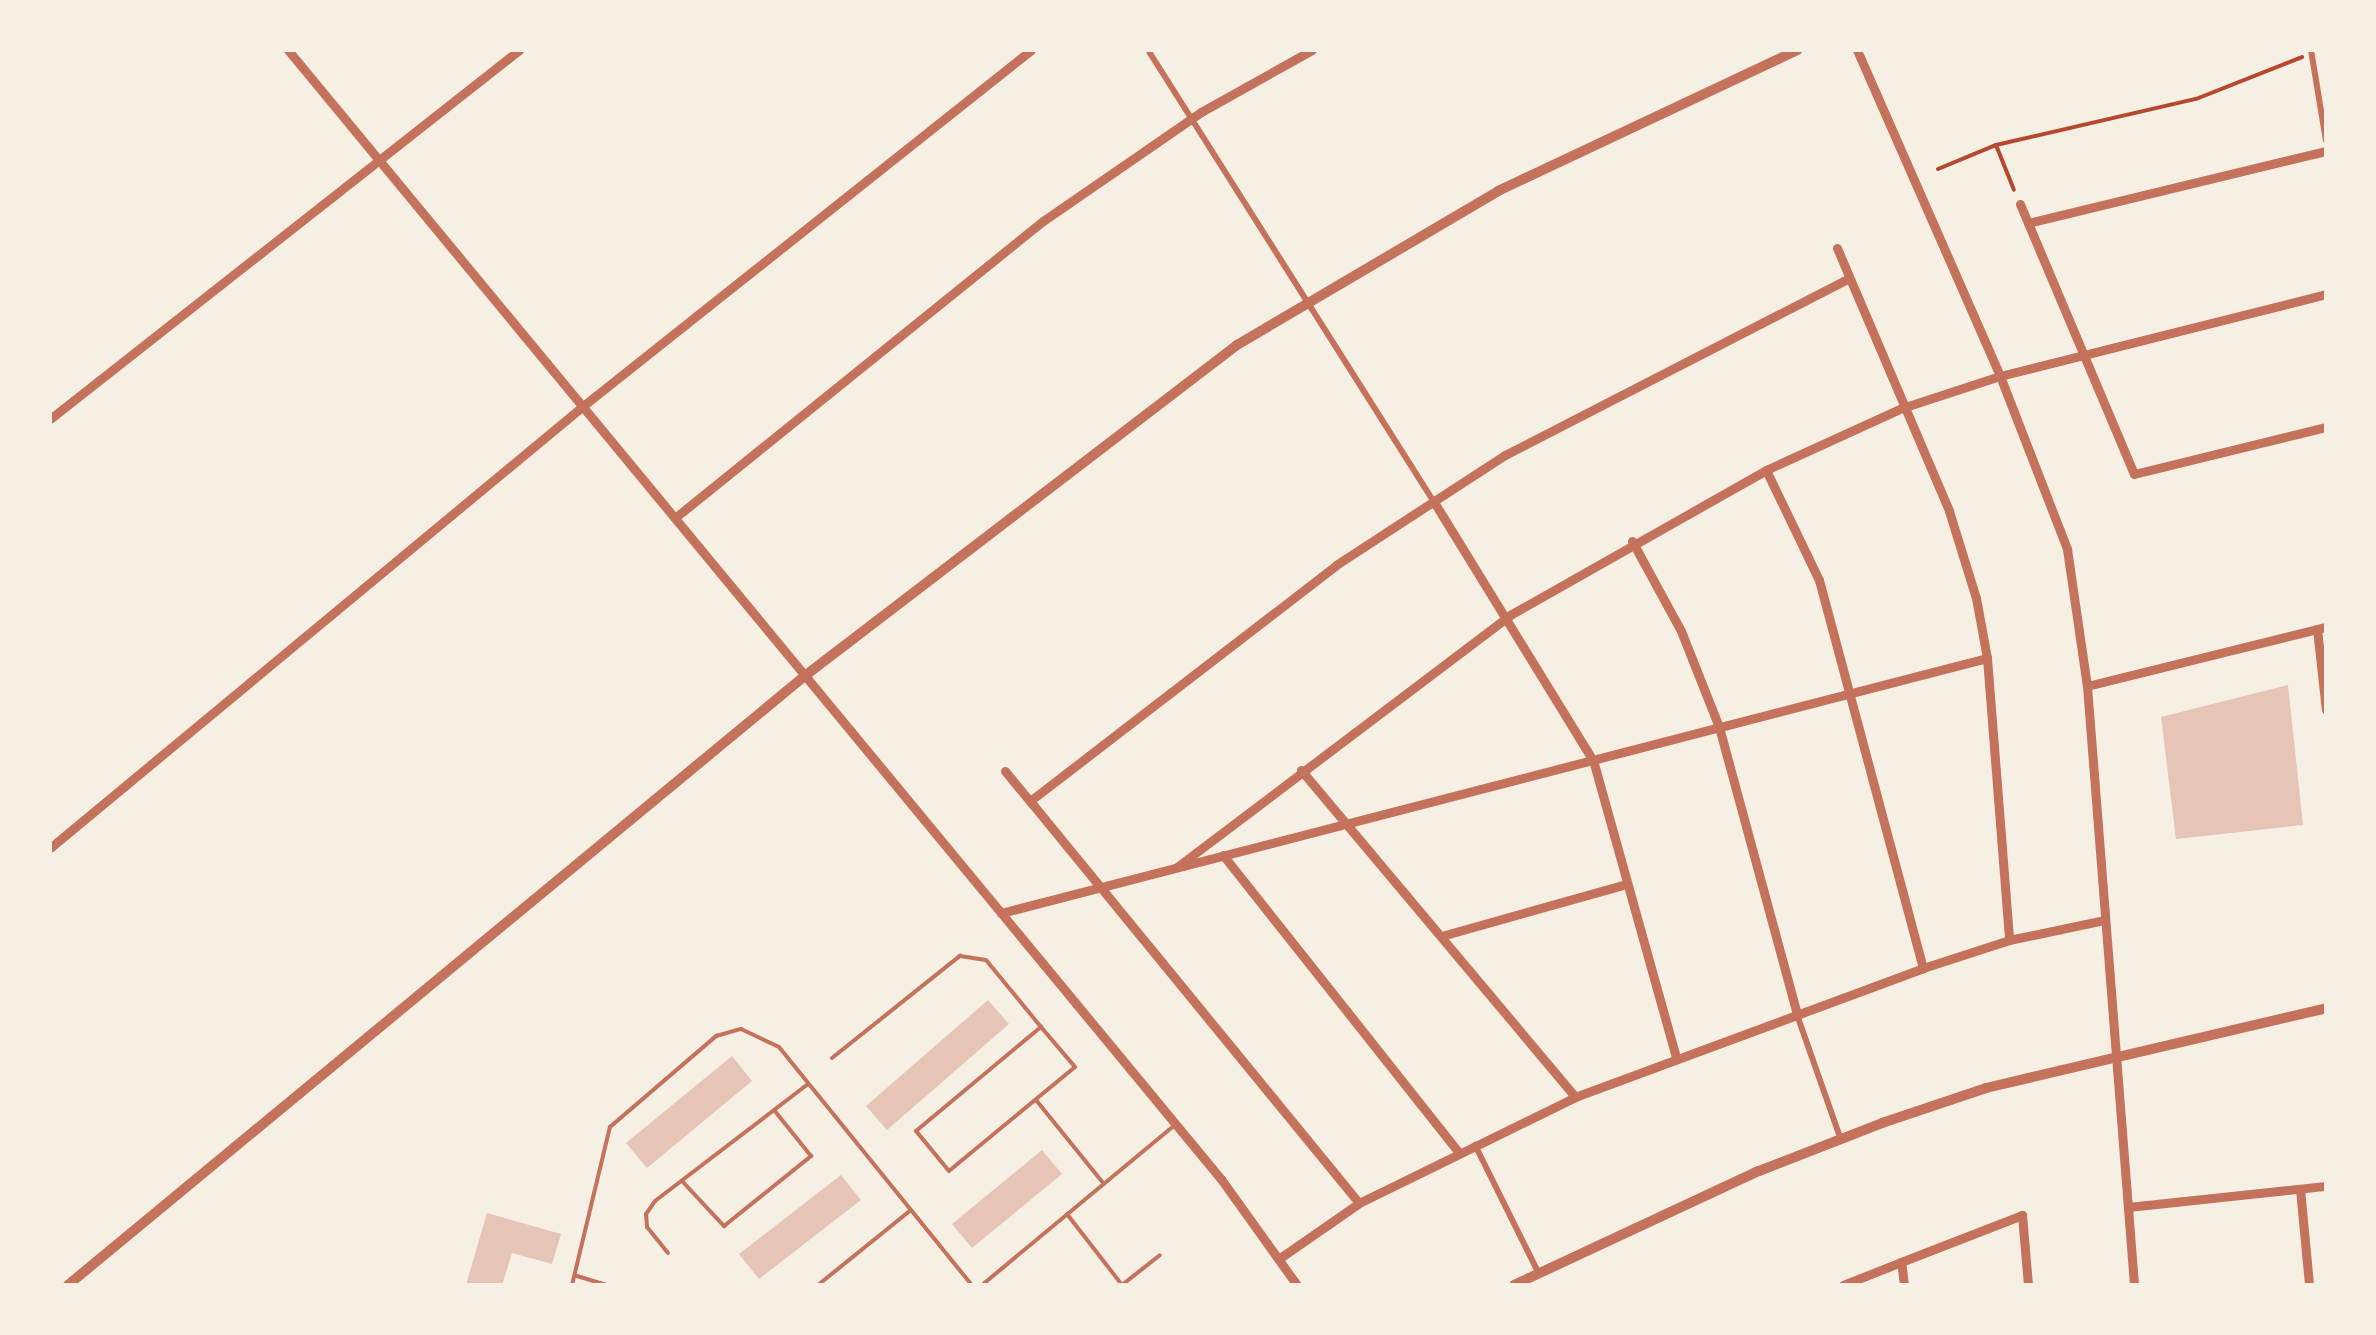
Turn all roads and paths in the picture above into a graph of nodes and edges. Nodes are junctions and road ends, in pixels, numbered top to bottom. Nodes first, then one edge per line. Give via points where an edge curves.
1 (288, 50) edge
2 (519, 50) edge
3 (1031, 50) edge
4 (1148, 50) edge
5 (1312, 50) edge
6 (1798, 50) edge
7 (1857, 50) edge
8 (2312, 52) edge
9 (2326, 141) edge
10 (1996, 145) junction
11 (2326, 151) edge
12 (378, 158) junction
13 (1938, 169) dead end
14 (2020, 204) joint
15 (2028, 223) junction
16 (1837, 248) dead end
17 (1848, 278) junction
18 (2326, 294) edge
19 (1308, 302) junction
20 (2083, 355) junction
21 (2000, 376) junction
22 (583, 406) junction
23 (1902, 408) junction
24 (50, 419) edge
25 (2326, 427) edge
26 (1766, 470) junction
27 (1434, 502) junction
28 (676, 517) junction
29 (1632, 540) junction
30 (1510, 615) junction
31 (2322, 628) edge
32 (1987, 658) junction
33 (806, 676) junction
34 (2087, 686) junction
35 (1853, 692) junction
36 (2326, 710) edge
37 (1719, 727) junction
38 (1593, 760) junction
39 (1301, 770) junction
40 (1005, 771) dead end
41 (1044, 818) junction
42 (1347, 824) junction
43 (50, 848) edge
44 (1223, 855) junction
45 (1177, 867) junction
46 (1627, 884) junction
47 (1098, 887) junction
48 (1002, 912) junction
49 (2104, 920) junction
50 (1445, 935) junction
51 (2009, 940) junction
52 (1924, 968) junction
53 (2326, 1008) edge
54 (1796, 1011) junction
55 (1042, 1027) junction
56 (2115, 1056) junction
57 (832, 1058) dead end
58 (1676, 1058) junction
59 (808, 1084) junction
60 (1575, 1097) junction
61 (1036, 1100) junction
62 (774, 1110) junction
63 (1175, 1125) junction
64 (1840, 1137) junction
65 (1474, 1144) junction
66 (1458, 1151) junction
67 (682, 1181) junction
68 (1104, 1184) junction
69 (2326, 1186) edge
70 (2300, 1189) junction
71 (1360, 1204) junction
72 (2128, 1207) junction
73 (911, 1210) junction
74 (1067, 1214) junction
75 (668, 1253) dead end
76 (1160, 1255) dead end
77 (1280, 1258) junction
78 (1901, 1262) junction
79 (1538, 1272) junction
80 (576, 1275) junction
81 (68, 1285) edge
82 (572, 1285) edge
83 (606, 1285) edge
84 (818, 1285) edge
85 (972, 1285) edge
86 (982, 1285) edge
87 (1297, 1285) edge
88 (1514, 1285) edge
89 (1844, 1285) edge
90 (1904, 1285) edge
91 (2028, 1285) edge
92 (2134, 1285) edge
93 (2309, 1285) edge

1 - 12 street
2 - 12 street
3 - 22 street
4 - 19 street
5 - 28 street via 1201,112 1043,221
6 - 19 street via 1498,191
7 - 21 street
8 - 9 street
8 - 10 path via 2196,100
10 - 13 path
10 - 14 path
11 - 15 street
12 - 22 street
12 - 24 street
14 - 15 street
15 - 20 street
16 - 17 street
17 - 23 street
17 - 27 street via 1659,370
18 - 20 street
19 - 27 street
19 - 33 street via 1237,346
20 - 21 street
20 - 25 street via 2134,474
21 - 23 street
21 - 34 street via 2067,549
22 - 28 street
22 - 43 street
23 - 26 street
23 - 32 street via 1949,511
26 - 29 street
26 - 35 street via 1818,580
27 - 30 street
27 - 41 street via 1308,586 1030,802
28 - 33 street
29 - 30 street
29 - 37 street via 1681,630
30 - 38 street
30 - 39 street
31 - 34 street
31 - 36 street
32 - 35 street
32 - 51 street
33 - 48 street
33 - 81 street
34 - 49 street
35 - 37 street
35 - 52 street
37 - 38 street
37 - 54 street
38 - 42 street
38 - 46 street
39 - 42 street
39 - 45 street
40 - 41 street
41 - 47 street
42 - 44 street
42 - 50 street
44 - 45 street
44 - 66 street
45 - 47 street
46 - 50 street
46 - 58 street
47 - 48 street
47 - 71 street
48 - 63 street
49 - 51 street
49 - 56 street
50 - 60 street
51 - 52 street
52 - 54 street
53 - 56 street
54 - 58 street
54 - 64 street
55 - 57 lane via 986,960 960,956
55 - 61 lane via 1075,1068
55 - 61 lane via 916,1131 950,1171
56 - 64 street via 1986,1088
56 - 72 street
58 - 60 street
59 - 62 lane
59 - 73 lane
59 - 80 lane via 757,1032 729,1029 716,1036 610,1127
60 - 65 street
61 - 68 lane
62 - 67 lane
62 - 67 lane via 810,1156 724,1226
63 - 68 lane
63 - 77 street
64 - 79 street
65 - 66 street
65 - 79 street
66 - 71 street
67 - 75 lane via 646,1214 654,1242
68 - 74 lane
69 - 70 street
70 - 72 street
70 - 93 street
71 - 77 street
72 - 92 street
73 - 84 lane
73 - 85 lane
74 - 76 lane via 1122,1285
74 - 86 lane
77 - 87 street
78 - 89 street
78 - 90 street
78 - 91 street via 2022,1214
79 - 88 street
80 - 82 lane
80 - 83 lane

